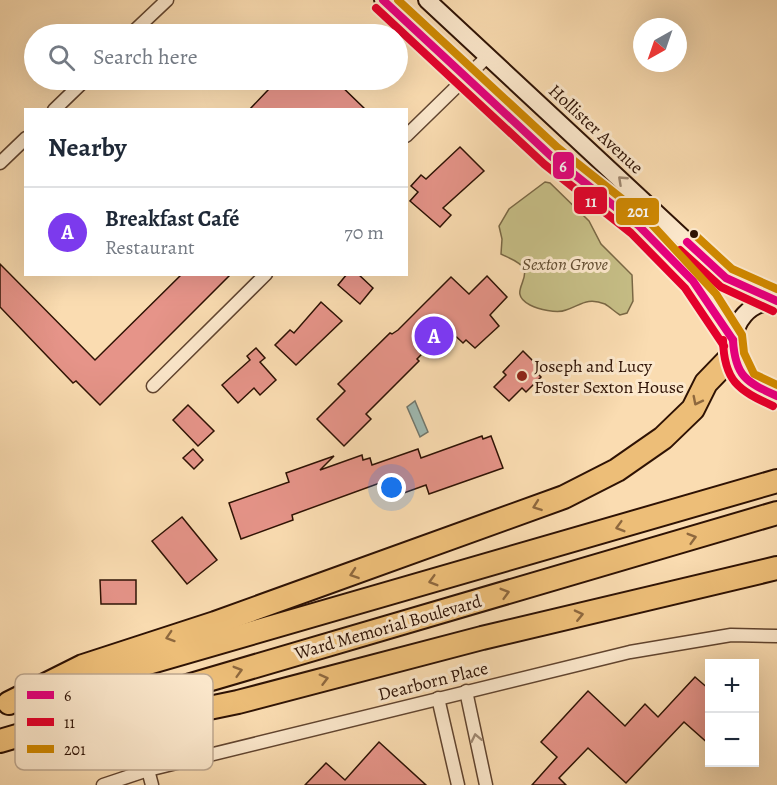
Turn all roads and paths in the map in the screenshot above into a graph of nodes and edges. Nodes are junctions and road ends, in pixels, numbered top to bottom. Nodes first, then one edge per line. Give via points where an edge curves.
1 (166, 0) edge
2 (383, 0) edge
3 (427, 0) edge
4 (141, 24) edge
5 (488, 56) junction
6 (467, 76) junction
7 (75, 90) edge
8 (56, 108) edge
9 (408, 134) edge
10 (24, 140) edge
11 (0, 163) edge
12 (264, 276) edge
13 (775, 301) edge
14 (733, 348) junction
15 (153, 386) dead end
16 (776, 395) edge
17 (777, 481) edge
18 (777, 513) edge
19 (777, 568) edge
20 (777, 636) edge
21 (67, 674) edge
22 (112, 674) edge
23 (213, 678) edge
24 (466, 691) junction
25 (438, 698) junction
26 (213, 707) edge
27 (15, 737) edge
28 (0, 741) edge
29 (15, 746) edge
30 (0, 748) edge
31 (213, 754) edge
32 (148, 770) joint
33 (102, 785) edge
34 (152, 785) edge
35 (458, 785) edge
36 (486, 785) edge

1 - 4 street
2 - 6 main road
3 - 5 main road, Hollister Avenue
5 - 6 street
13 -> 5 main road, Hollister Avenue via 726,278
6 - 9 street
6 - 14 main road via 551,156 638,225 698,287
7 - 8 street
10 - 11 street
12 - 15 street
13 - 14 main road via 758,305 746,314 737,326
14 - 16 main road via 738,370 747,381
14 -> 21 highway via 706,383 693,409 663,438 617,470 564,497
17 -> 22 highway, Ward Memorial Boulevard
23 -> 18 highway, Ward Memorial Boulevard
26 -> 19 highway
20 - 24 street, Dearborn Place via 730,634 630,652
24 - 25 street, Dearborn Place
36 -> 24 street
25 - 31 street, Dearborn Place
25 - 35 street
28 -> 27 highway, Ward Memorial Boulevard
30 -> 29 highway
32 - 33 street, Dearborn Place
32 - 34 street

